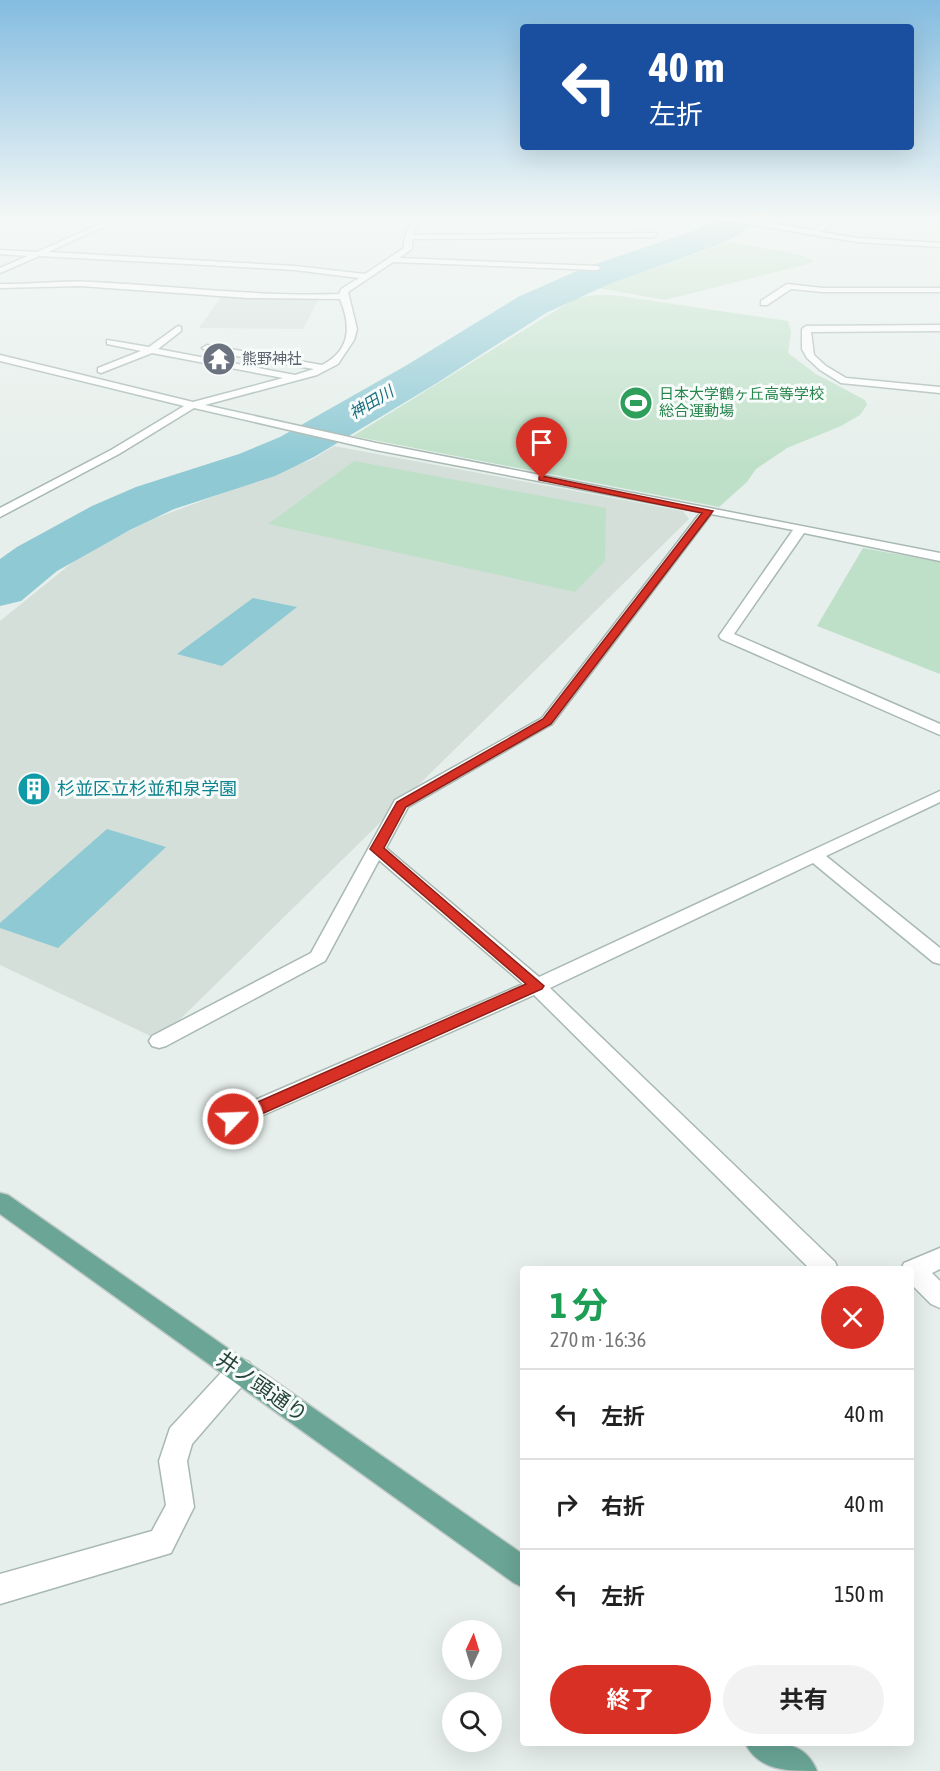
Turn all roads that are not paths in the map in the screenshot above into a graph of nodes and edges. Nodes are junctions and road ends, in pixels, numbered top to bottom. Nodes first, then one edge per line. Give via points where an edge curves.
1 (344, 299) edge
2 (771, 299) edge
3 (764, 303) dead end
4 (940, 328) edge
5 (178, 329) dead end
6 (165, 341) junction
7 (110, 342) dead end
8 (175, 343) dead end
9 (197, 346) dead end
10 (151, 350) junction
11 (0, 358) edge
12 (273, 359) junction
13 (324, 368) junction
14 (101, 370) dead end
15 (260, 371) junction
16 (296, 377) junction
17 (940, 390) edge
18 (191, 406) junction
19 (708, 511) junction
20 (0, 513) edge
21 (800, 529) junction
22 (940, 558) edge
23 (940, 730) edge
24 (940, 796) edge
25 (377, 849) junction
26 (814, 855) junction
27 (940, 958) edge
28 (537, 986) junction
29 (159, 1041) dead end
30 (233, 1119) dead end
31 (0, 1202) edge
32 (940, 1258) edge
33 (823, 1266) edge
34 (914, 1269) edge
35 (914, 1272) edge
36 (940, 1297) edge
37 (240, 1370) junction
38 (520, 1570) edge
39 (0, 1589) edge
40 (765, 1746) edge
41 (801, 1771) edge

1 - 13 street via 353,329 350,340 335,362
2 - 3 street
4 - 17 street via 806,329 810,356 844,381
5 - 6 street
6 - 8 street
6 - 10 street
7 - 10 street
9 - 12 street
10 - 14 street
10 - 15 street
11 - 18 street
12 - 13 street
12 - 15 street
13 - 16 street
15 - 16 street
16 - 18 street
18 - 19 street
18 - 20 street
19 - 21 street
19 - 25 street via 547,721 401,804
21 - 22 street
21 - 23 street via 726,636
24 - 26 street
25 - 28 street
25 - 29 street via 318,957
26 - 27 street
26 - 28 street
28 - 30 street
28 - 33 street
31 - 37 main road, 井ノ頭通り
32 - 34 street
35 - 36 street
37 - 38 main road, 井ノ頭通り
37 - 39 street via 180,1437 173,1461 180,1507 161,1543
40 - 41 main road

